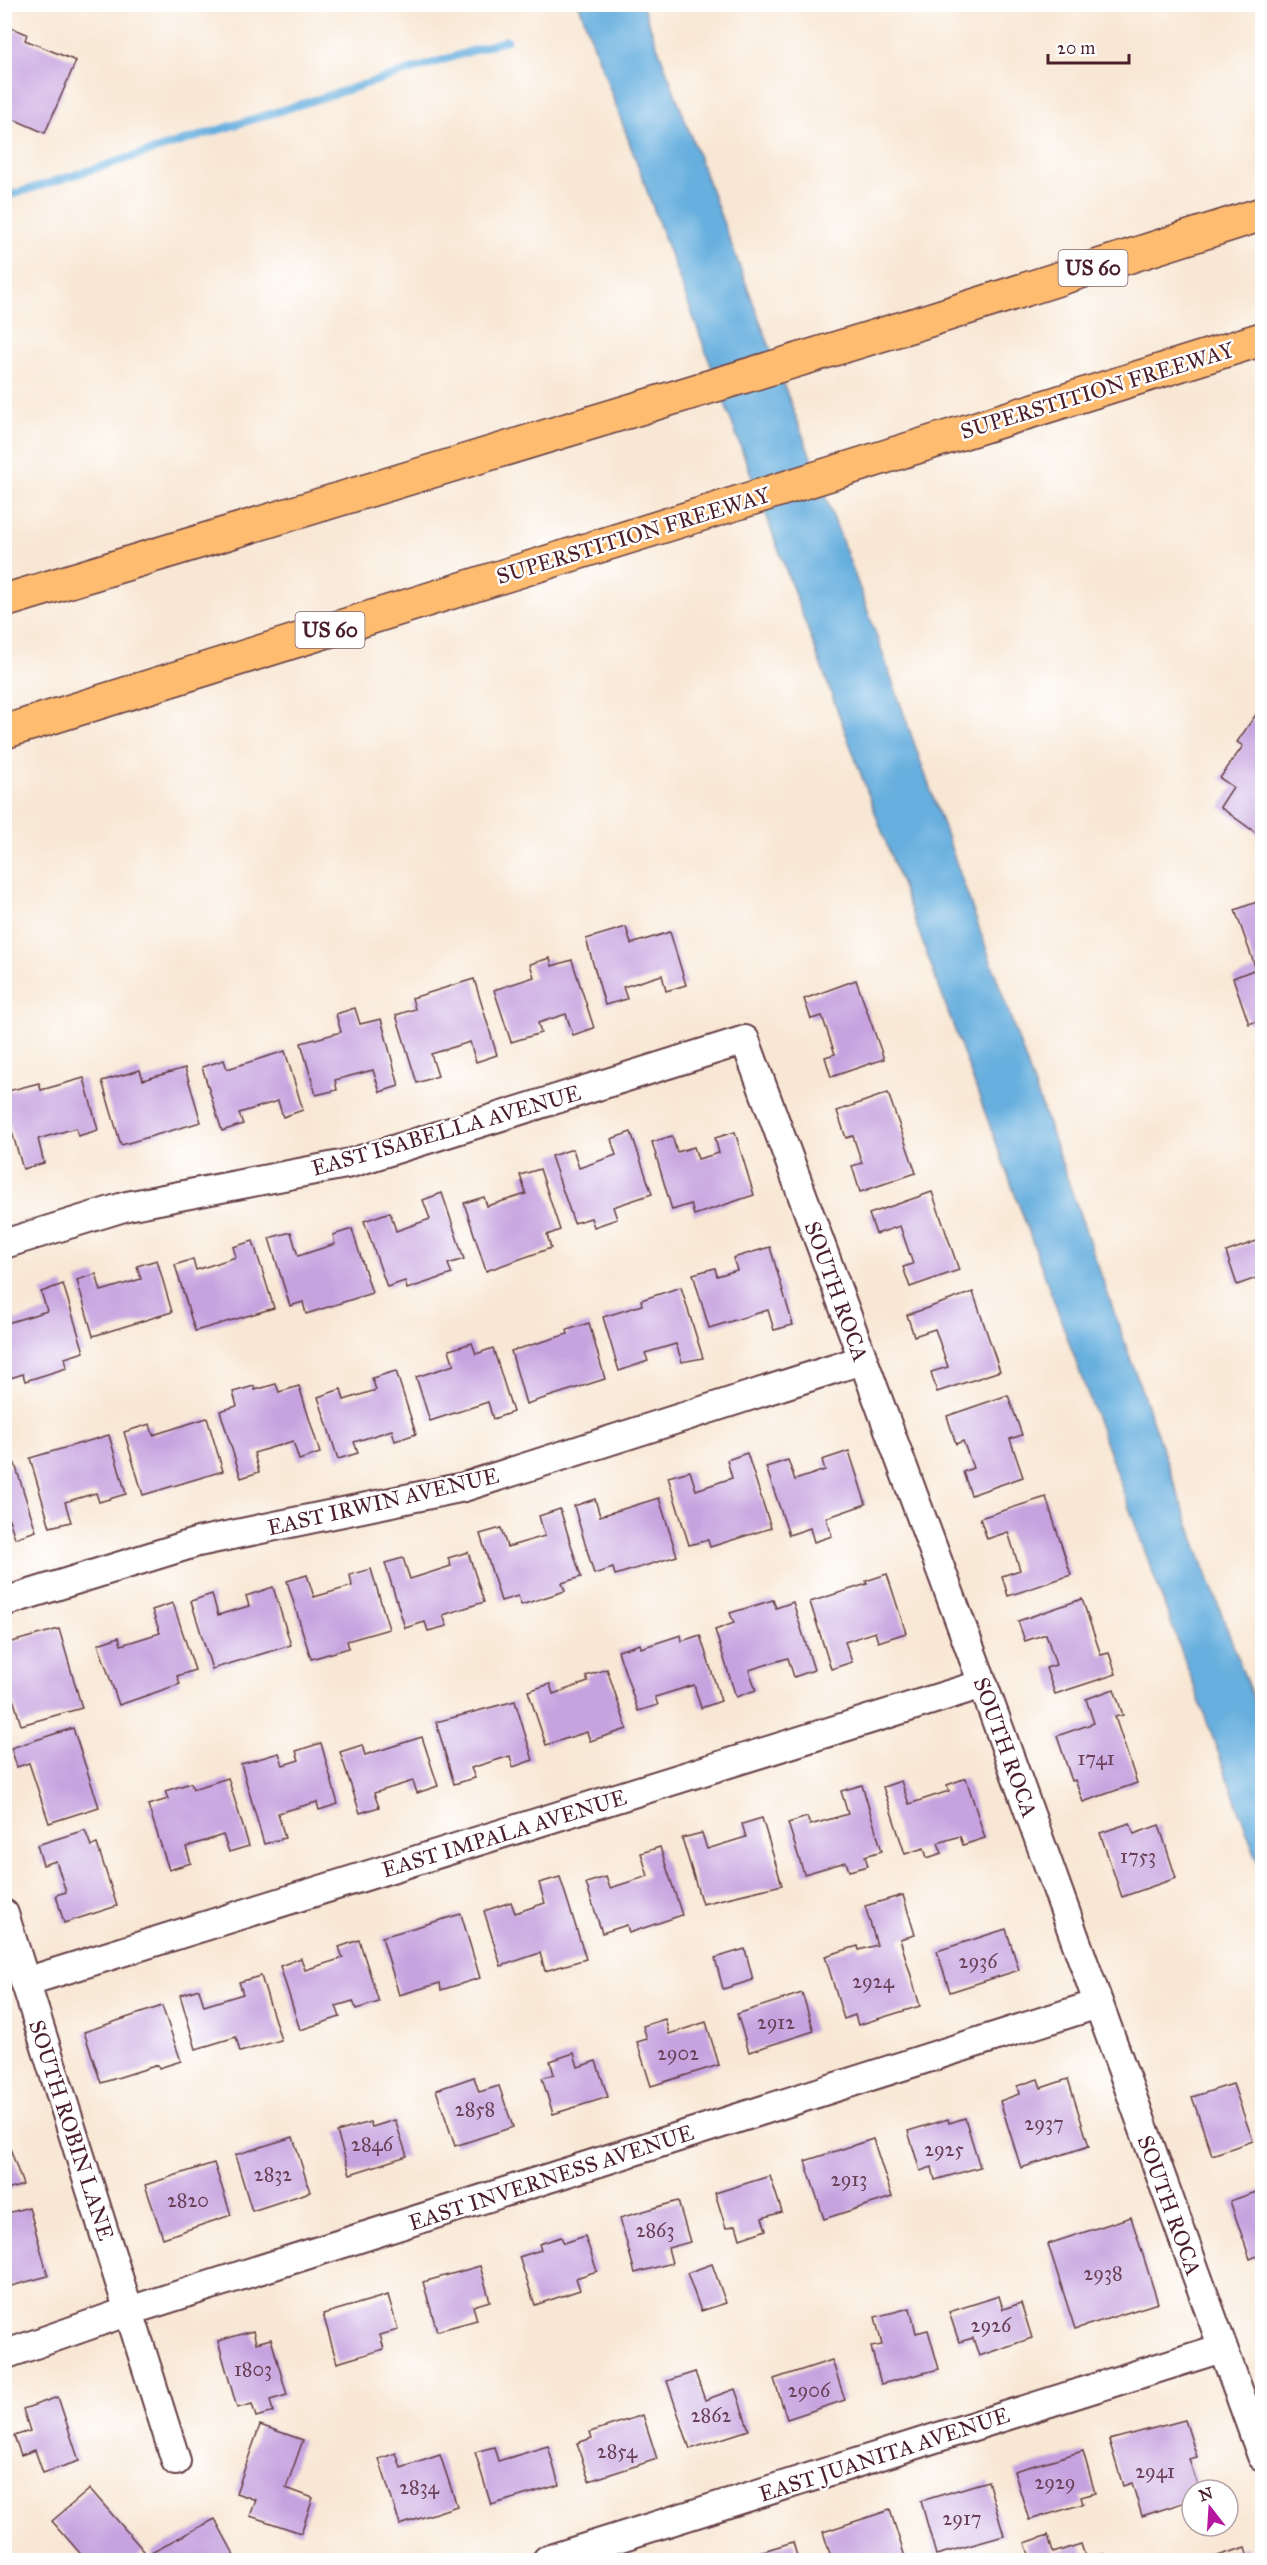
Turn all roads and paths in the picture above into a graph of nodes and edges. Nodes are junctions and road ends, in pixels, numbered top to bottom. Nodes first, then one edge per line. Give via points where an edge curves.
1 (1263, 214) edge
2 (1263, 339) edge
3 (4, 601) edge
4 (4, 732) edge
5 (745, 1040) joint
6 (4, 1244) edge
7 (862, 1360) junction
8 (4, 1602) edge
9 (983, 1684) junction
10 (4, 1914) edge
11 (25, 1982) junction
12 (1098, 2004) junction
13 (129, 2311) junction
14 (1222, 2348) junction
15 (4, 2355) edge
16 (1263, 2456) edge
17 (176, 2461) dead end
18 (547, 2560) edge

1 - 3 highway, US 60 via 922,322
2 - 4 highway, SUPERSTITION FREEWAY / US 60
5 - 6 street, EAST ISABELLA AVENUE via 351,1163 128,1206
5 - 7 street, SOUTH ROCA
7 - 8 street, EAST IRWIN AVENUE via 464,1487 198,1542
7 - 9 street, SOUTH ROCA
9 - 11 street, EAST IMPALA AVENUE
9 - 12 street, SOUTH ROCA
10 - 11 street, SOUTH ROBIN LANE
11 - 13 street, SOUTH ROBIN LANE
12 - 13 street, EAST INVERNESS AVENUE
12 - 14 street, SOUTH ROCA
13 - 15 street, EAST INVERNESS AVENUE
13 - 17 street, SOUTH ROBIN LANE
14 - 16 street, SOUTH ROCA
14 - 18 street, EAST JUANITA AVENUE

